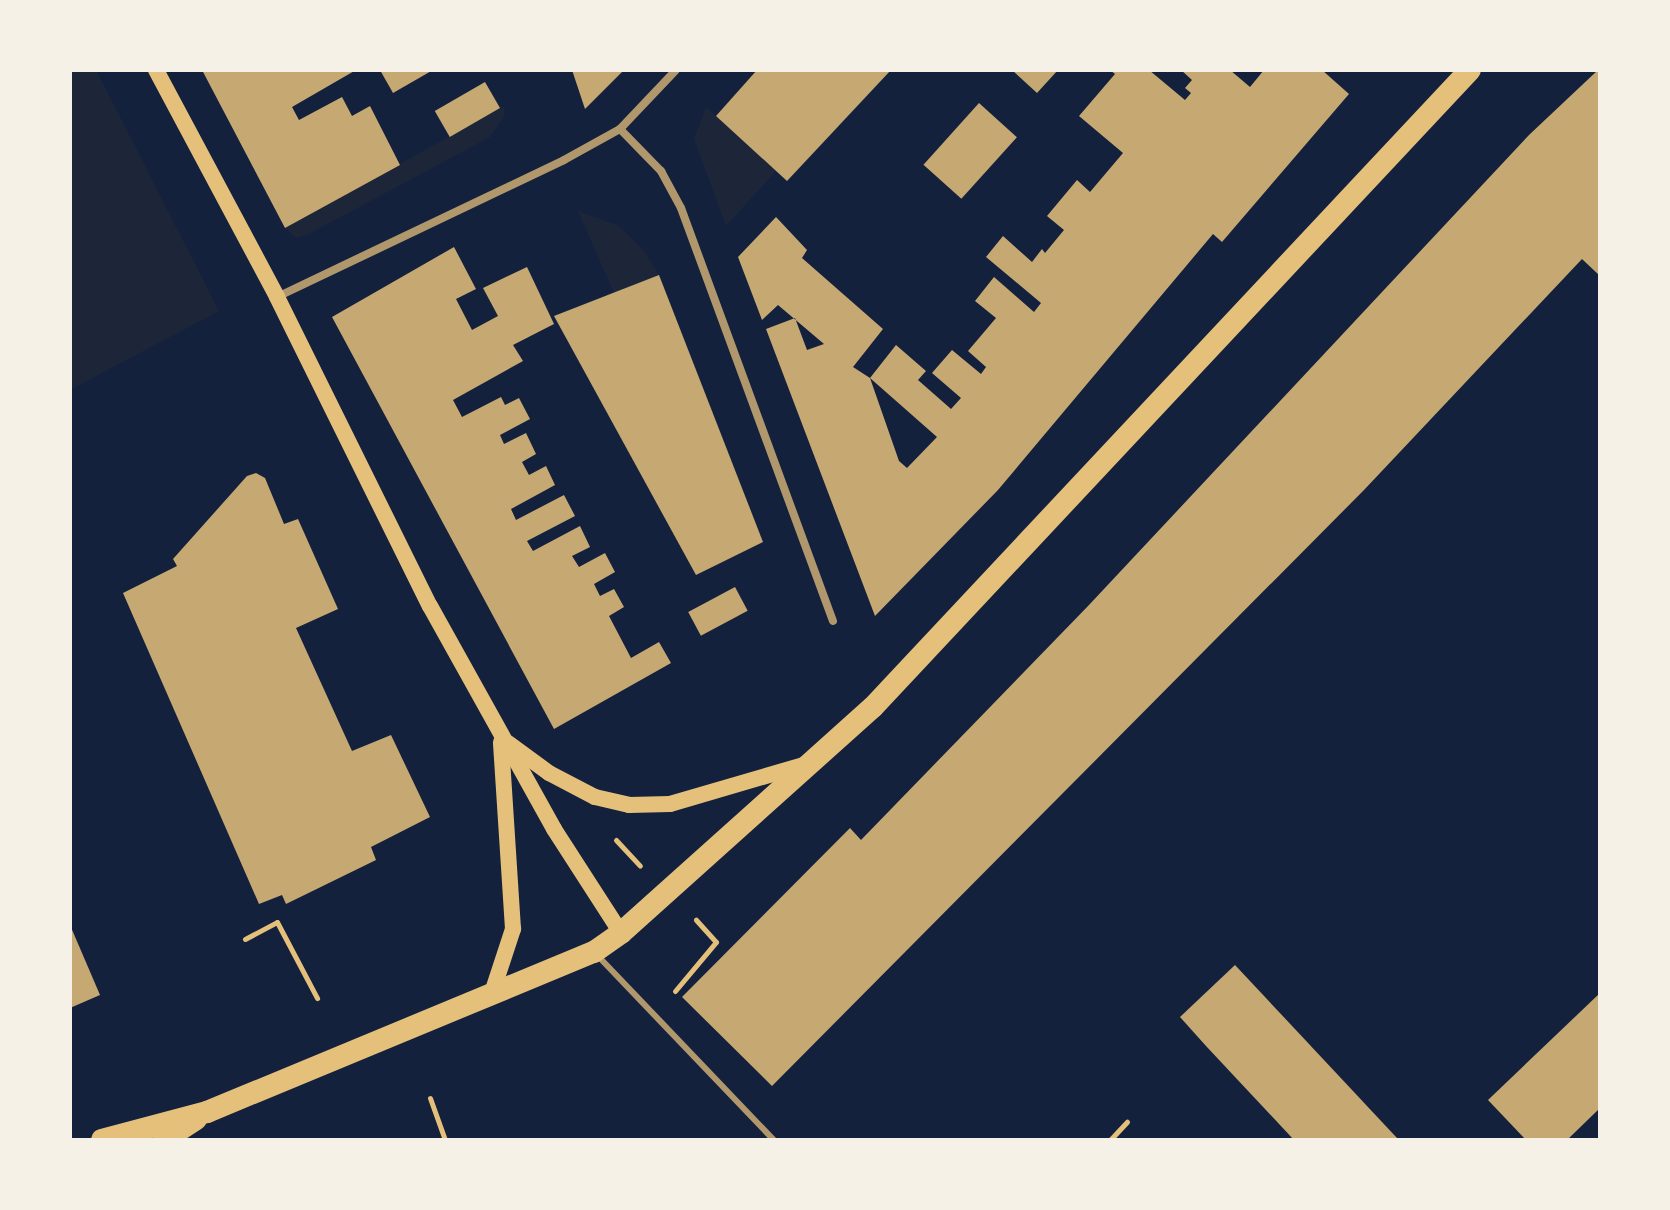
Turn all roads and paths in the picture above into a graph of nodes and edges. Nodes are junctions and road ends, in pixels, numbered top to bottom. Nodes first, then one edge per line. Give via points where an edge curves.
1 (156, 70) edge
2 (676, 70) edge
3 (1470, 70) edge
4 (620, 129) junction
5 (277, 297) junction
6 (833, 621) dead end
7 (501, 737) junction
8 (815, 762) junction
9 (621, 933) junction
10 (245, 939) dead end
11 (594, 952) junction
12 (491, 996) junction
13 (317, 998) dead end
14 (430, 1098) dead end
15 (207, 1112) junction
16 (1127, 1122) dead end
17 (102, 1140) edge
18 (164, 1140) edge
19 (445, 1140) edge
20 (774, 1140) edge
21 (1110, 1140) edge

1 - 5 main road
2 - 4 street
3 - 8 highway via 927,651
4 - 5 street
4 - 6 street via 661,171 681,208
5 - 7 main road
7 - 8 main road via 549,773 595,797 629,805 670,804
7 - 9 main road
7 - 12 main road via 513,929
8 - 9 highway
9 - 11 highway
10 - 13 path via 277,922
11 - 12 highway
11 - 20 lane
12 - 15 highway
14 - 19 path
15 - 17 highway
15 - 18 highway
16 - 21 path

